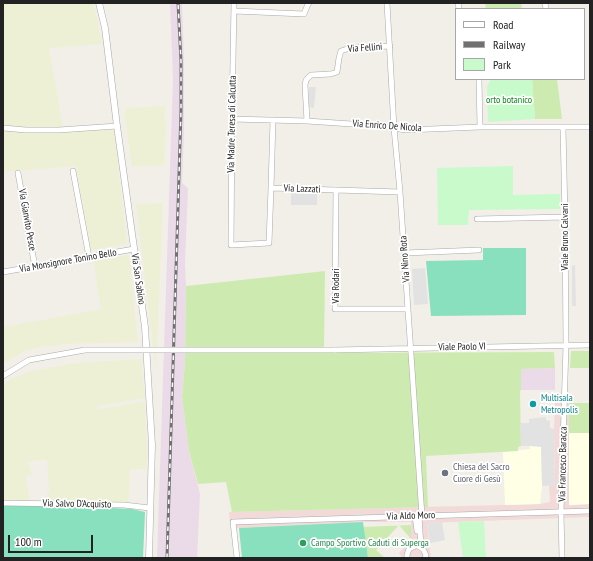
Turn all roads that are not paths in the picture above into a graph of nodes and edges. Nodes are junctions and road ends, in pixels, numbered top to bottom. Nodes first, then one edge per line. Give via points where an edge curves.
1 (99, 3) edge
2 (234, 3) edge
3 (309, 3) edge
4 (387, 3) edge
5 (234, 11) junction
6 (390, 46) junction
7 (479, 80) edge
8 (232, 119) junction
9 (273, 120) junction
10 (307, 122) junction
11 (117, 126) junction
12 (480, 127) junction
13 (590, 127) edge
14 (3, 128) edge
15 (394, 128) junction
16 (563, 128) junction
17 (73, 171) dead end
18 (18, 173) dead end
19 (271, 188) junction
20 (336, 190) junction
21 (400, 192) junction
22 (565, 217) junction
23 (477, 219) dead end
24 (134, 249) junction
25 (479, 250) dead end
26 (404, 253) junction
27 (89, 257) junction
28 (35, 267) junction
29 (3, 272) edge
30 (408, 309) junction
31 (566, 345) junction
32 (590, 345) edge
33 (411, 348) junction
34 (3, 376) edge
35 (3, 503) edge
36 (150, 508) junction
37 (590, 511) edge
38 (562, 512) junction
39 (419, 516) junction
40 (420, 547) junction
41 (406, 557) edge
42 (149, 558) edge
43 (237, 558) edge
44 (425, 558) edge
45 (562, 558) edge

1 - 11 street, Via San Sabino via 105,28
2 - 5 street, Via Madre Teresa di Calcutta
3 - 5 street via 304,14
4 - 6 street, Via Nino Rota
5 - 8 street, Via Madre Teresa di Calcutta
6 - 10 street, Via Fellini via 350,48 341,51 337,72 311,75 306,80
6 - 15 street, Via Nino Rota
7 - 12 street
8 - 9 street, Via Enrico De Nicola
8 - 19 street, Via Madre Teresa di Calcutta via 231,245 269,243
9 - 10 street, Via Enrico De Nicola
9 - 19 street, Via Lazzati
10 - 15 street, Via Enrico De Nicola
11 - 14 street via 59,130
11 - 24 street, Via San Sabino
12 - 15 street, Via Enrico De Nicola via 406,130
12 - 16 street, Via Enrico De Nicola
13 - 16 street, Via Enrico De Nicola
15 - 21 street, Via Nino Rota
16 - 22 street, Viale Bruno Calvani
17 - 27 street
18 - 28 street, Via Gianvito Pesce
19 - 20 street, Via Lazzati
20 - 21 street, Via Lazzati
20 - 30 street, Via Rodari via 335,309
21 - 26 street, Via Nino Rota
22 - 23 street
22 - 31 street, Viale Bruno Calvani
24 - 27 street, Via Monsignore Tonino Bello
24 - 36 street, Via San Sabino via 148,361 152,445
25 - 26 street
26 - 30 street, Via Nino Rota
27 - 28 street, Via Monsignore Tonino Bello
28 - 29 street, Via Monsignore Tonino Bello
30 - 33 street, Via Nino Rota
31 - 32 street, Viale Paolo VI
31 - 33 street, Viale Paolo VI
31 - 38 street, Via Francesco Baracca
33 - 34 street, Viale Paolo VI, bridge via 85,350 29,360
33 - 39 street, Via Nino Rota
35 - 36 street, Via Salvo D'Acquisto via 124,504
36 - 42 street, Via San Sabino
37 - 38 street, Via Aldo Moro
38 - 39 street, Via Aldo Moro
38 - 45 street, Via Francesco Baracca
39 - 40 street, Via Nino Rota
39 - 43 street, Via Aldo Moro via 233,522
40 - 41 street via 409,549
40 - 44 street, Via Nino Rota via 425,552

